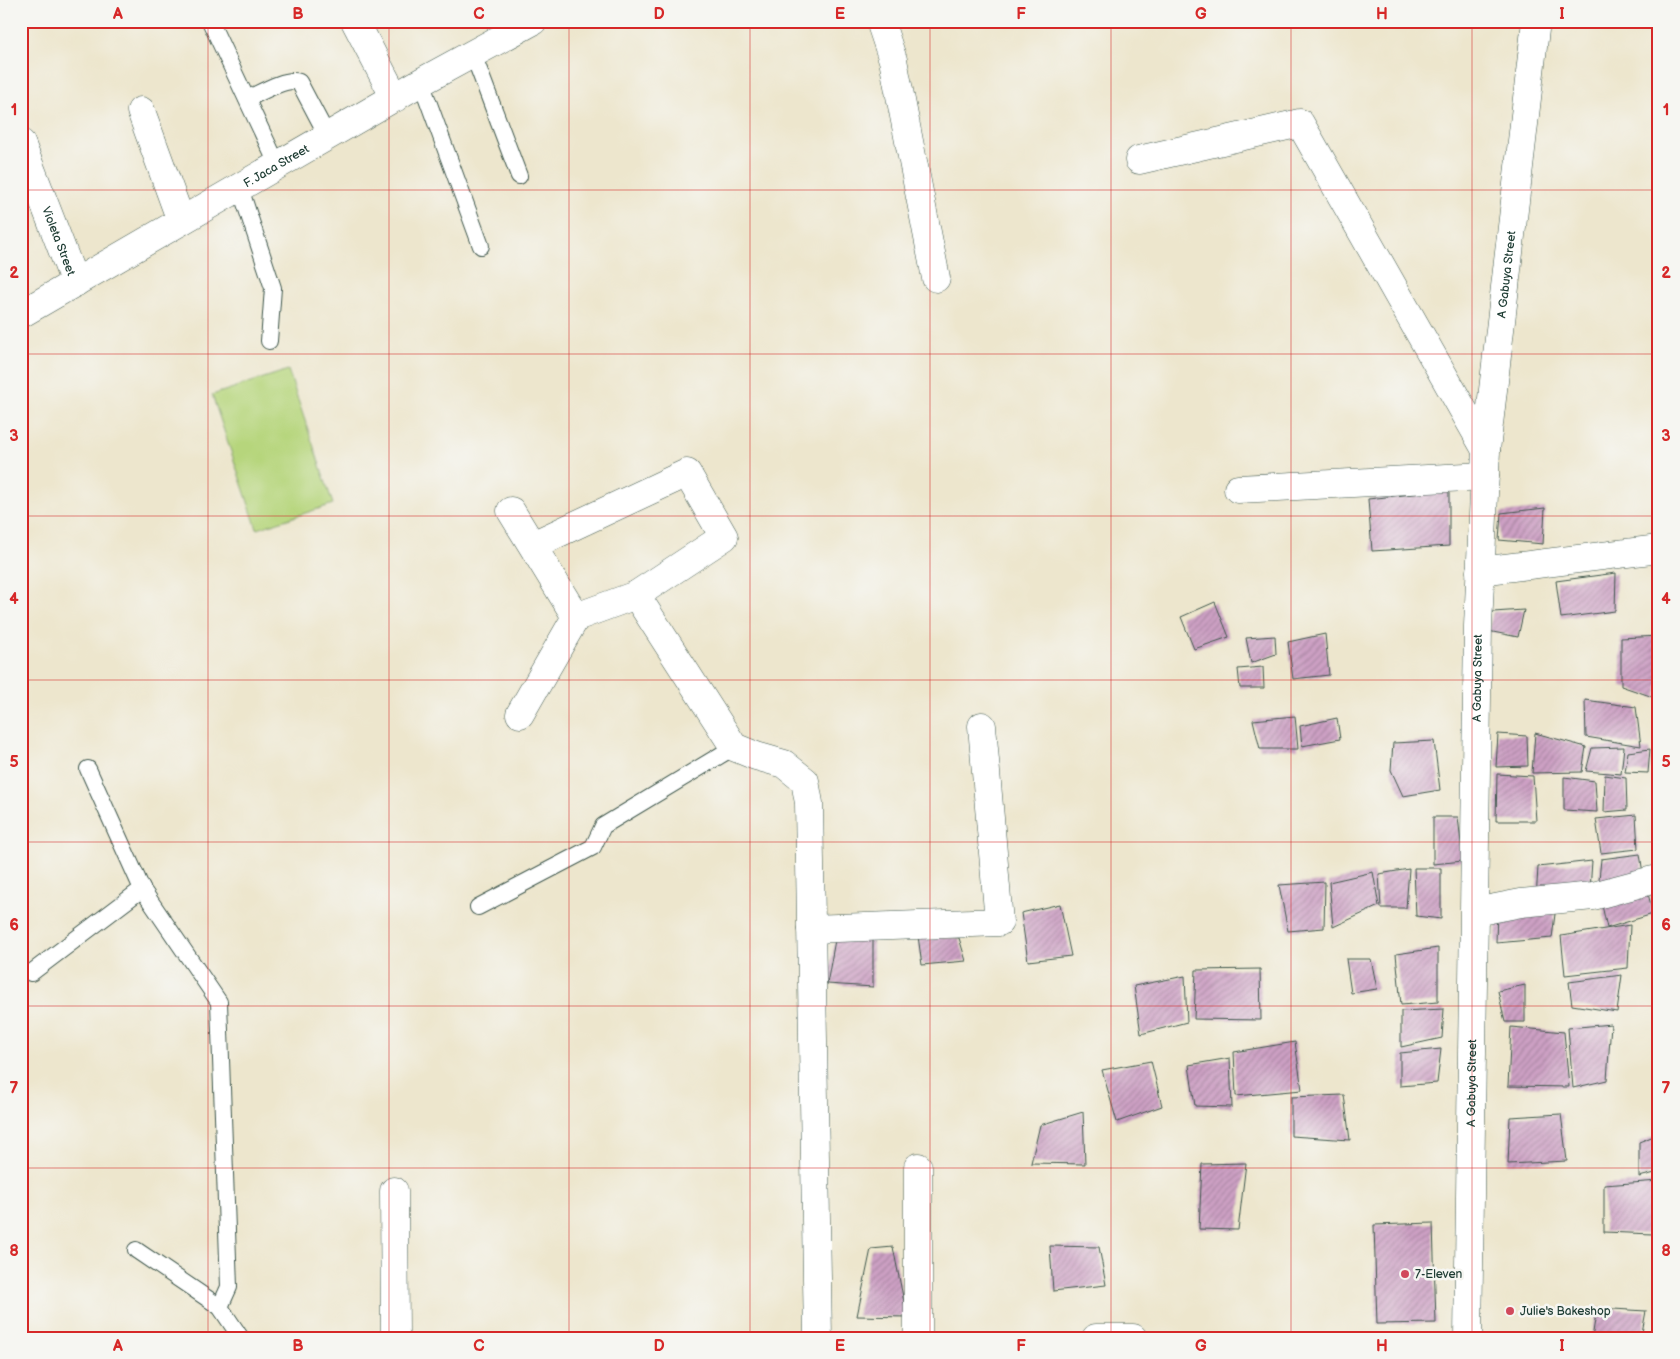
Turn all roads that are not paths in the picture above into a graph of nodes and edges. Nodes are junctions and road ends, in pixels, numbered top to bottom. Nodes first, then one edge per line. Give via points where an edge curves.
1 (210, 21) edge
2 (355, 21) edge
3 (533, 21) edge
4 (880, 21) edge
5 (1536, 21) edge
6 (473, 54) junction
7 (421, 82) junction
8 (396, 98) junction
9 (247, 99) junction
10 (141, 111) dead end
11 (328, 137) junction
12 (21, 143) edge
13 (1139, 160) dead end
14 (278, 166) junction
15 (519, 176) dead end
16 (240, 188) junction
17 (182, 221) junction
18 (481, 246) dead end
19 (936, 278) dead end
20 (75, 283) junction
21 (21, 314) edge
22 (269, 341) dead end
23 (1486, 463) junction
24 (1238, 488) dead end
25 (511, 511) dead end
26 (533, 545) junction
27 (1659, 549) edge
28 (1480, 571) junction
29 (636, 595) junction
30 (576, 617) junction
31 (520, 714) dead end
32 (982, 726) dead end
33 (734, 747) junction
34 (88, 769) dead end
35 (1659, 879) edge
36 (142, 889) junction
37 (478, 907) dead end
38 (1475, 912) junction
39 (811, 930) junction
40 (31, 973) dead end
41 (918, 1167) dead end
42 (394, 1191) dead end
43 (136, 1250) dead end
44 (220, 1306) junction
45 (241, 1338) edge
46 (395, 1338) edge
47 (818, 1338) edge
48 (918, 1338) edge
49 (1096, 1338) edge
50 (1133, 1338) edge
51 (1468, 1338) edge

1 - 9 lane
2 - 8 street
3 - 6 street, F. Jaca Street
4 - 19 street via 893,60
5 - 23 street, A Gabuya Street
6 - 7 street, F. Jaca Street
6 - 15 lane
7 - 8 street, F. Jaca Street
7 - 18 lane
8 - 11 street, F. Jaca Street
9 - 11 lane via 286,82 299,82
9 - 14 lane
10 - 17 street
11 - 14 street, F. Jaca Street
12 - 20 street, Violeta Street
13 - 23 street via 1300,123
14 - 16 street, F. Jaca Street
16 - 17 street, F. Jaca Street
16 - 22 lane via 273,288
17 - 20 street, F. Jaca Street
20 - 21 street, F. Jaca Street
23 - 24 street
23 - 28 street, A Gabuya Street
25 - 26 street
26 - 29 street via 687,473 724,537
26 - 30 street
27 - 28 street
28 - 38 street, A Gabuya Street
29 - 30 street
29 - 33 street
30 - 31 street
32 - 39 street via 999,922
33 - 37 lane via 603,826 593,847
33 - 39 street via 784,764 805,781 809,803
34 - 36 lane
35 - 38 street via 1593,896 1521,903
36 - 40 lane
36 - 44 lane via 219,1002 229,1287
38 - 51 street, A Gabuya Street
39 - 47 street
41 - 48 street
42 - 46 street
43 - 44 lane
44 - 45 lane
49 - 50 street

